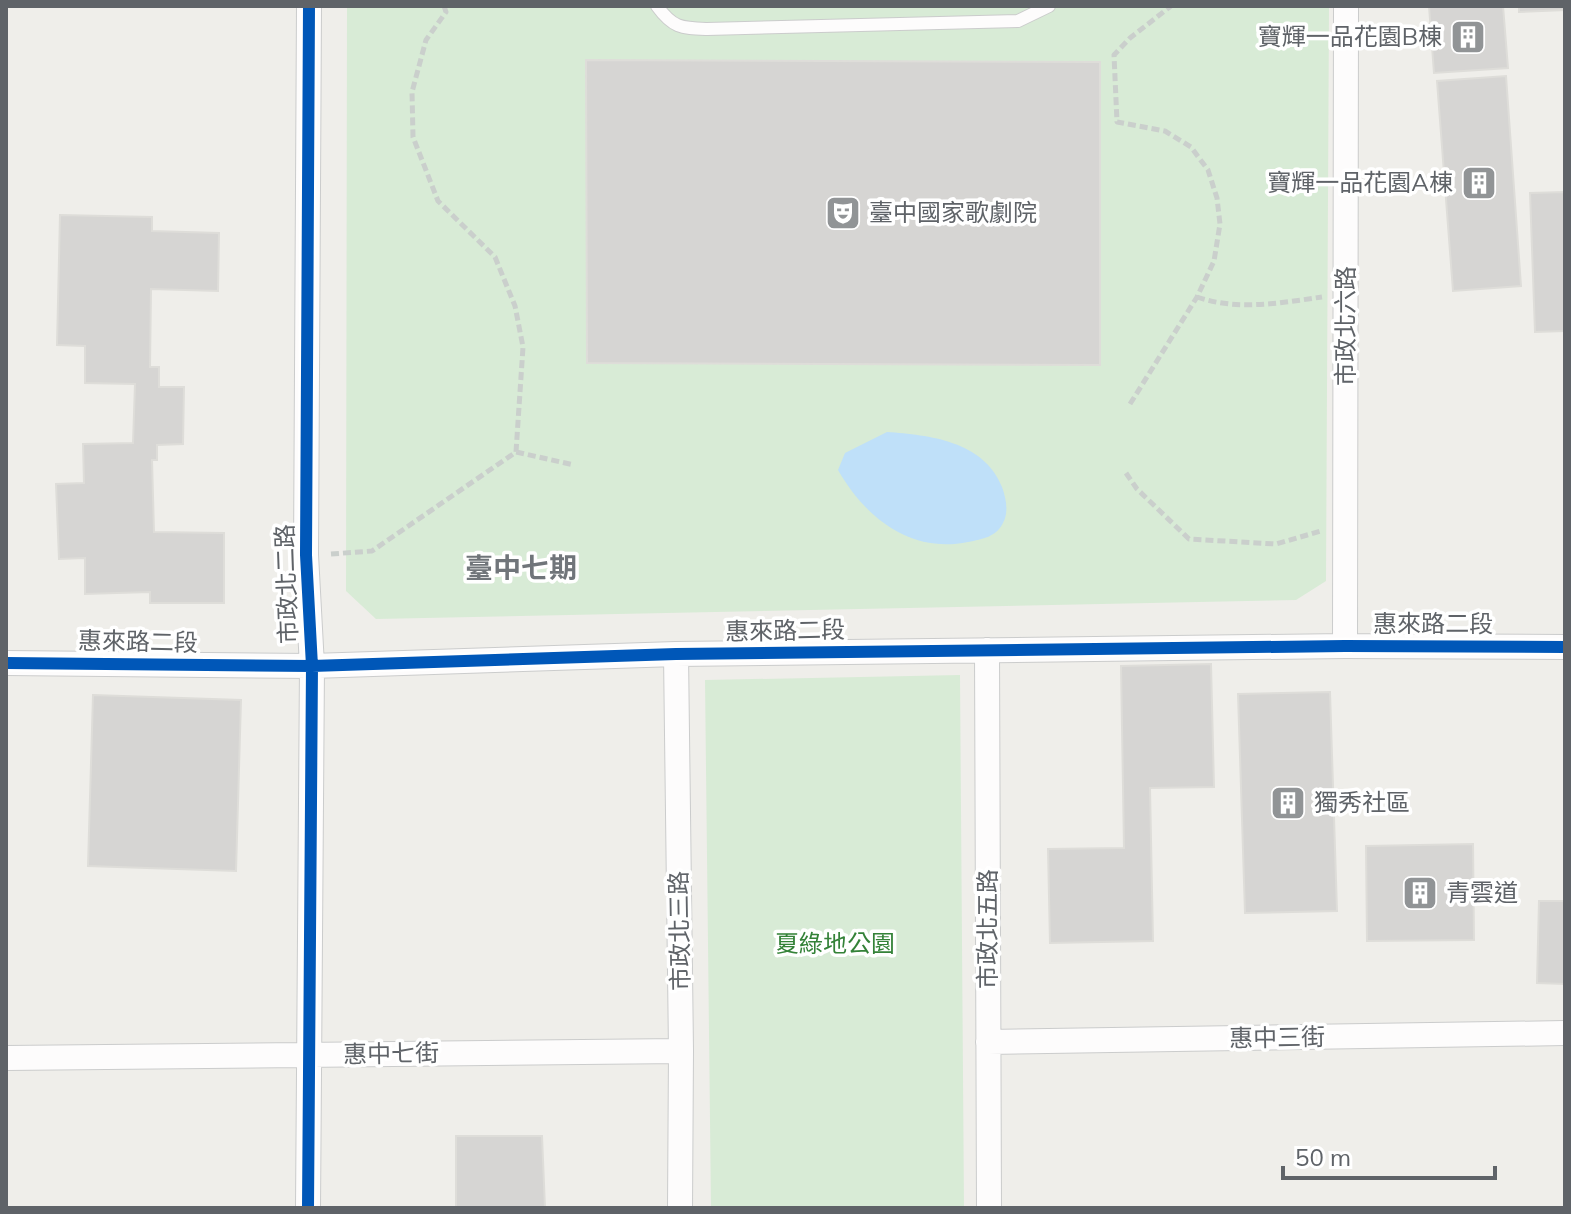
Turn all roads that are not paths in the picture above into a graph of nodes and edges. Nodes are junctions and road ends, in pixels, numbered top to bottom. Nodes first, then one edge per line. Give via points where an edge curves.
1 (309, 6) edge
2 (657, 6) edge
3 (1049, 6) edge
4 (1346, 6) edge
5 (1345, 646) junction
6 (1565, 647) edge
7 (987, 650) junction
8 (676, 654) junction
9 (6, 663) edge
10 (312, 666) junction
11 (1565, 1033) edge
12 (988, 1042) junction
13 (681, 1051) junction
14 (309, 1055) junction
15 (6, 1058) edge
16 (308, 1208) edge
17 (680, 1208) edge
18 (989, 1208) edge

1 - 10 street, 市政北二路 via 306,555
2 - 3 lane via 669,23 707,29 1018,21
4 - 5 street, 市政北六路
5 - 6 street, 惠來路二段
5 - 7 street, 惠來路二段
7 - 8 street, 惠來路二段
7 - 12 street, 市政北五路
8 - 10 street, 惠來路二段
8 - 13 street, 市政北三路
9 - 10 street, 惠來路二段
10 - 14 street, 市政北二路
11 - 12 street, 惠中三街
12 - 18 street, 市政北五路
13 - 14 street, 惠中七街
13 - 17 street, 市政北三路
14 - 15 street, 惠中七街
14 - 16 street, 市政北二路

